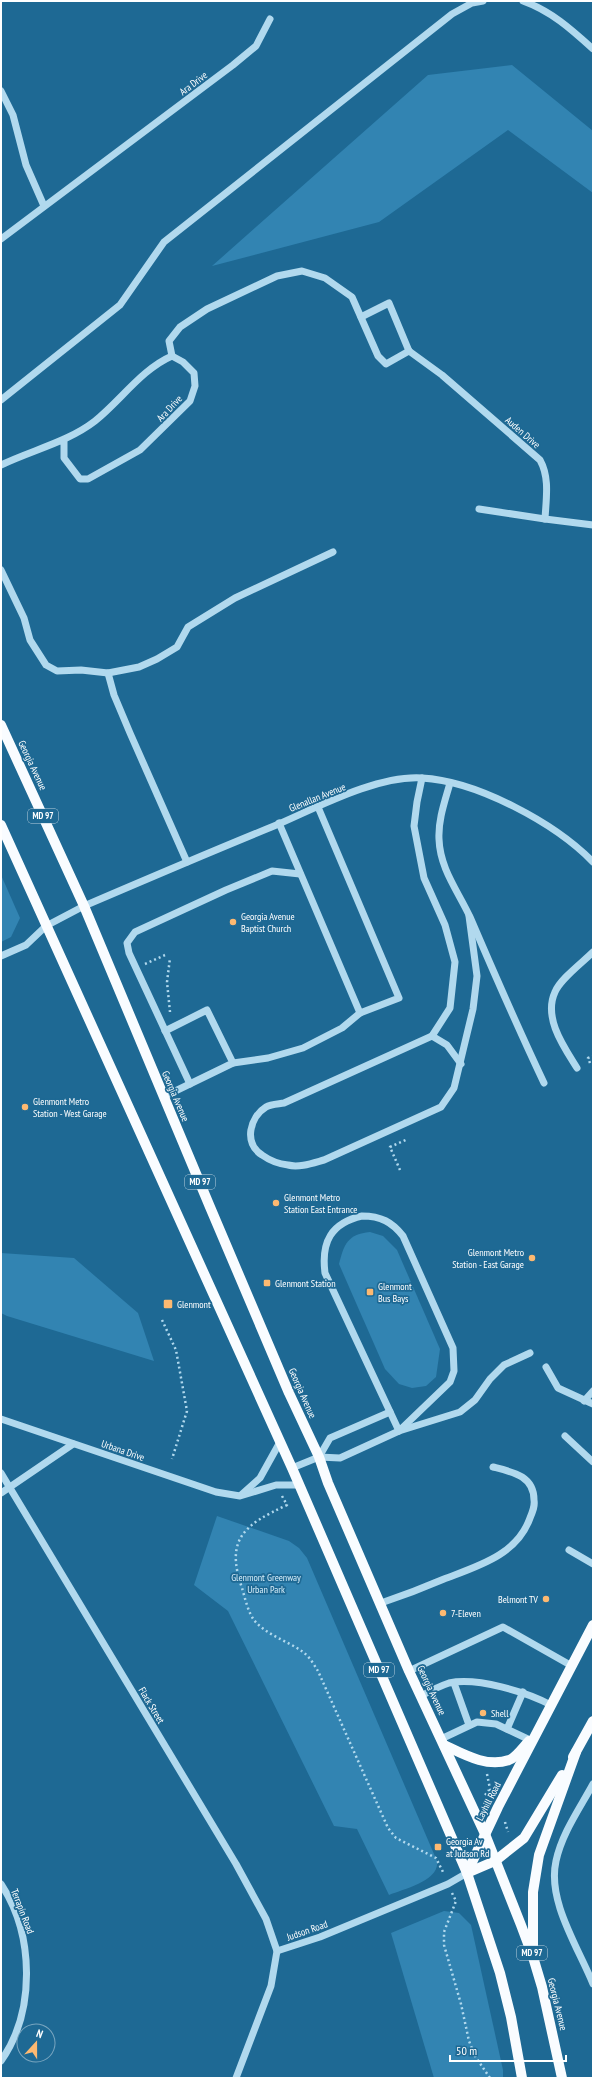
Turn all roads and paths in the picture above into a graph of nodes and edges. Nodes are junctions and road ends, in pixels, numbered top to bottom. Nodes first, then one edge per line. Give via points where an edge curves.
1 (483, 1) edge
2 (523, 1) edge
3 (270, 19) dead end
4 (593, 48) edge
5 (1, 91) edge
6 (44, 206) junction
7 (1, 239) edge
8 (361, 317) junction
9 (409, 351) junction
10 (172, 356) junction
11 (1, 400) edge
12 (64, 439) junction
13 (1, 465) edge
14 (479, 509) dead end
15 (544, 519) junction
16 (593, 526) edge
17 (333, 552) dead end
18 (1, 570) edge
19 (108, 673) junction
20 (1, 725) edge
21 (422, 778) junction
22 (450, 783) junction
23 (318, 807) junction
24 (279, 824) junction
25 (1, 825) edge
26 (187, 862) junction
27 (593, 862) edge
28 (300, 874) junction
29 (84, 906) junction
30 (469, 916) junction
31 (46, 926) junction
32 (593, 952) edge
33 (165, 955) dead end
34 (1, 956) edge
35 (170, 958) dead end
36 (139, 967) dead end
37 (360, 1013) junction
38 (168, 1030) junction
39 (432, 1036) junction
40 (593, 1056) edge
41 (233, 1063) junction
42 (590, 1063) dead end
43 (461, 1064) junction
44 (577, 1068) dead end
45 (190, 1084) junction
46 (544, 1084) dead end
47 (163, 1097) junction
48 (408, 1139) dead end
49 (400, 1170) dead end
50 (162, 1320) dead end
51 (530, 1353) dead end
52 (546, 1367) dead end
53 (593, 1391) edge
54 (593, 1398) edge
55 (584, 1401) junction
56 (593, 1404) edge
57 (390, 1412) junction
58 (1, 1418) edge
59 (399, 1431) junction
60 (565, 1436) dead end
61 (280, 1442) junction
62 (73, 1444) junction
63 (319, 1457) junction
64 (172, 1459) dead end
65 (593, 1462) edge
66 (494, 1467) dead end
67 (292, 1468) junction
68 (1, 1473) edge
69 (276, 1485) junction
70 (300, 1486) junction
71 (10, 1487) junction
72 (1, 1493) edge
73 (240, 1496) junction
74 (569, 1550) dead end
75 (593, 1564) edge
76 (381, 1603) junction
77 (593, 1625) edge
78 (572, 1666) junction
79 (409, 1671) junction
80 (454, 1683) junction
81 (522, 1692) junction
82 (421, 1696) junction
83 (551, 1705) junction
84 (593, 1721) edge
85 (469, 1725) junction
86 (507, 1728) junction
87 (537, 1732) junction
88 (530, 1740) junction
89 (443, 1742) junction
90 (576, 1752) junction
91 (487, 1774) dead end
92 (593, 1784) edge
93 (489, 1790) junction
94 (485, 1796) dead end
95 (494, 1799) dead end
96 (504, 1820) dead end
97 (508, 1832) dead end
98 (484, 1834) junction
99 (495, 1861) junction
100 (467, 1873) junction
101 (1, 1884) edge
102 (448, 1884) junction
103 (276, 1951) junction
104 (533, 1957) junction
105 (593, 1984) edge
106 (1, 2061) edge
107 (236, 2078) edge
108 (490, 2078) edge
109 (522, 2078) edge
110 (562, 2078) edge

1 - 11 street via 472,3 452,14 164,242 120,305
2 - 4 street via 542,8
3 - 6 street, Ara Drive via 256,46
5 - 6 street via 13,115 26,165
6 - 7 street, Ara Drive
8 - 9 street via 378,356 386,364
8 - 9 street via 389,303
8 - 10 street via 352,298 325,278 302,271 277,276 207,310 180,327 169,341
9 - 15 street, Auden Drive via 442,375 540,460 545,469 547,486
10 - 12 street via 158,362 94,421
10 - 12 street, Ara Drive via 194,373 196,386 190,401 140,450 88,480 80,479 64,458
12 - 13 street
14 - 15 street
15 - 16 street
17 - 19 street via 236,598 188,627 177,647 157,659 139,667
18 - 19 street via 24,618 30,640 46,665 57,671
19 - 26 street via 116,701
20 - 29 main road, Georgia Avenue / MD 97
21 - 22 street, Glenallan Avenue
21 - 23 street, Glenallan Avenue via 390,780
21 - 39 street via 414,826 418,850 424,878 445,925 455,962 450,1008
22 - 27 street, Glenallan Avenue via 506,803 547,825
22 - 30 street via 441,816 439,840 446,873
23 - 24 street, Glenallan Avenue
23 - 37 street via 399,998
24 - 26 street, Glenallan Avenue
24 - 28 street
25 - 31 main road, MD 97
26 - 29 street, Glenallan Avenue
28 - 37 street
28 - 38 street via 272,871 135,932 127,943 129,953
29 - 31 street, Glenallan Avenue
29 - 47 main road, Georgia Avenue / MD 97
30 - 43 street via 477,976
30 - 46 street
31 - 34 street, Glenallan Avenue via 26,946
31 - 61 main road, MD 97
32 - 44 street via 562,981 555,991 552,1005 559,1039
33 - 36 path
35 - 38 path via 167,982
37 - 41 street via 342,1028 303,1048 268,1058
38 - 41 street via 207,1010
38 - 45 street
39 - 43 street via 447,1046
39 - 43 street via 292,1100 268,1106 255,1117 250,1130 251,1142 261,1155 289,1166 324,1160 441,1107 454,1088
40 - 42 path via 588,1058
41 - 45 street
45 - 47 street
47 - 63 main road, Georgia Avenue / MD 97 via 289,1393
48 - 49 path via 390,1147
50 - 64 path via 176,1350 187,1411
51 - 59 street via 504,1365 475,1400 460,1412
52 - 55 street via 558,1388
53 - 55 street
54 - 55 street
55 - 56 street
57 - 59 street
57 - 59 street via 324,1267 325,1244 331,1235 340,1225 362,1216 375,1216 386,1220 396,1226 403,1236 453,1348 454,1371 450,1382
57 - 63 street via 330,1438
58 - 62 street, Urbana Drive
59 - 63 street via 340,1458
60 - 65 street
61 - 67 main road, MD 97
61 - 73 street via 260,1478
62 - 71 street
62 - 73 street, Urbana Drive via 216,1492
63 - 67 street
63 - 76 main road, Georgia Avenue / MD 97
66 - 76 street via 515,1472 526,1479 534,1491 534,1506 528,1526 518,1541 491,1561
67 - 70 main road, MD 97
68 - 71 street, Flack Street
69 - 70 street, Urbana Drive
69 - 73 street, Urbana Drive
69 - 102 path via 287,1505 251,1524 239,1540 235,1557 236,1570 254,1619 308,1657 318,1671 388,1828 396,1838 436,1858
70 - 100 main road, MD 97
71 - 72 street
71 - 103 street, Flack Street via 236,1864 266,1919
74 - 75 street
76 - 79 main road, Georgia Avenue / MD 97
77 - 78 main road, Layhill Road
78 - 79 street via 503,1627
78 - 83 main road, Layhill Road
79 - 82 main road, Georgia Avenue / MD 97
80 - 81 street via 471,1682
80 - 82 street
80 - 85 street
81 - 83 street
81 - 86 street
82 - 89 main road, Georgia Avenue / MD 97
83 - 87 main road, Layhill Road
84 - 90 main road
85 - 86 street via 477,1722
85 - 89 street
86 - 88 street
87 - 88 main road
87 - 98 main road, Layhill Road
88 - 89 main road via 510,1760 495,1762 480,1760
89 - 98 main road, Georgia Avenue / MD 97
90 - 99 main road via 524,1838
90 - 104 main road via 539,1855 533,1892
91 - 93 path
92 - 105 street via 564,1836 556,1861 554,1881 558,1904
93 - 94 path
93 - 95 path
96 - 97 path
98 - 99 main road, Georgia Avenue / MD 97
98 - 100 main road, Layhill Road
99 - 100 main road
99 - 104 main road, Georgia Avenue / MD 97
100 - 102 street, Judson Road
100 - 109 main road, MD 97 via 500,1973
101 - 106 street, Terrapin Road via 9,1896 22,1931 27,1966 26,1991 19,2021 7,2053
102 - 103 street, Judson Road via 320,1937
102 - 108 path via 456,1901 444,1932 444,1945 469,2041 475,2056
103 - 107 street, Judson Road via 271,1986
104 - 110 main road, Georgia Avenue / MD 97 via 546,2001

